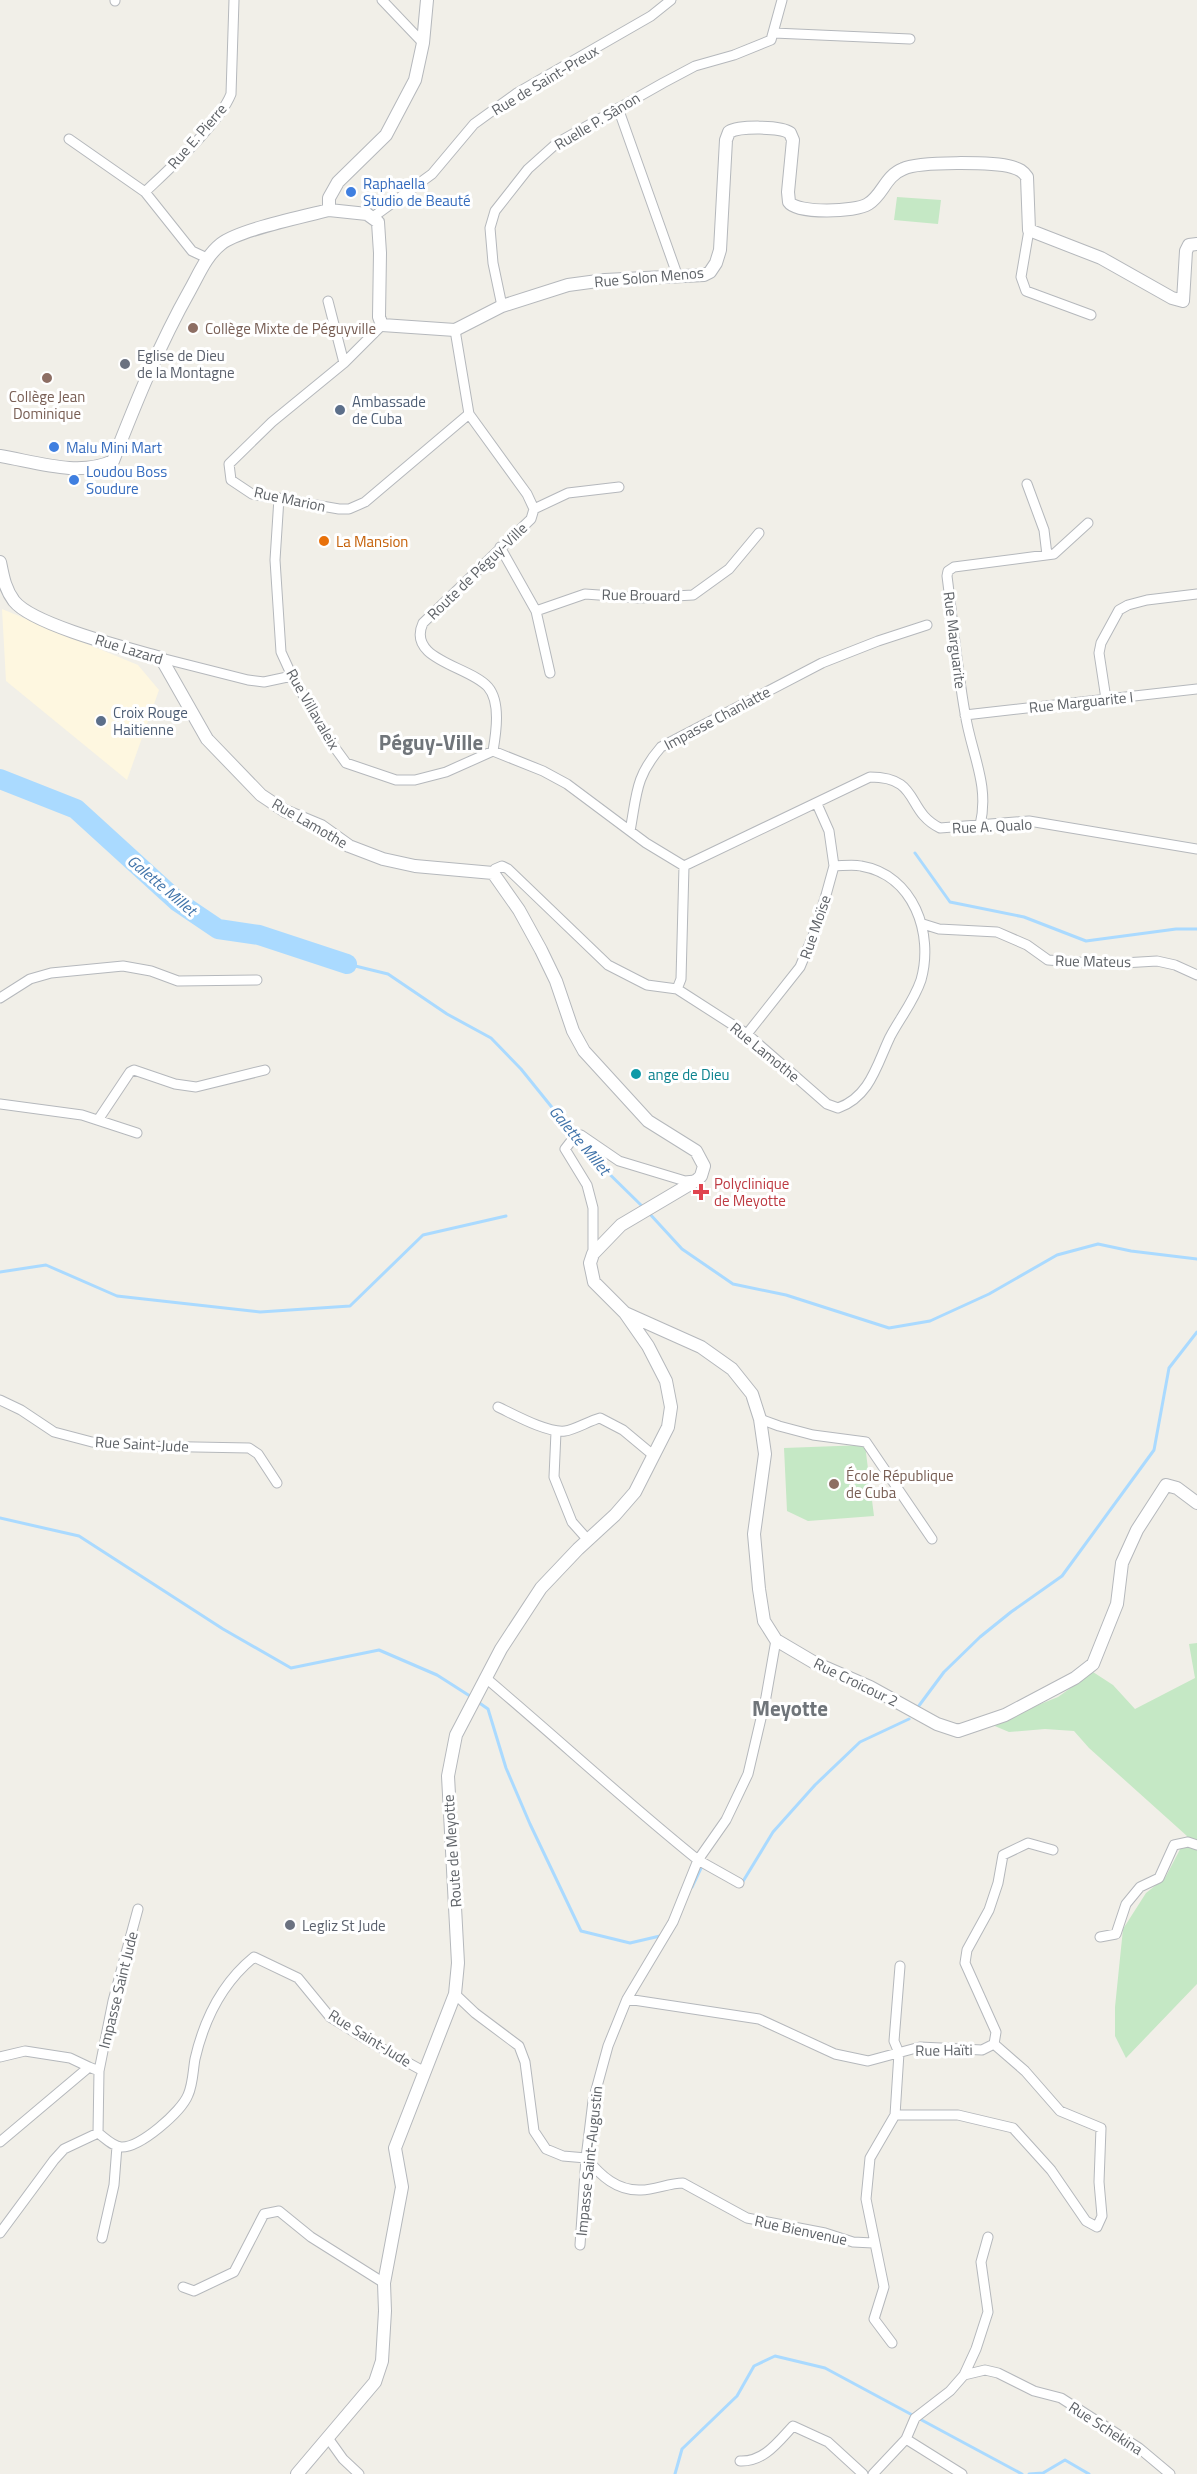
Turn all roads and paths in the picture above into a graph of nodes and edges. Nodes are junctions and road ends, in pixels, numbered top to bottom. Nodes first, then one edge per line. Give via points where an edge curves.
1 (234, 0) edge
2 (382, 0) edge
3 (427, 0) edge
4 (671, 0) edge
5 (782, 0) edge
6 (774, 33) junction
7 (910, 39) dead end
8 (423, 43) junction
9 (618, 108) junction
10 (69, 139) dead end
11 (145, 192) junction
12 (329, 210) junction
13 (373, 217) junction
14 (1029, 230) junction
15 (1197, 243) edge
16 (207, 258) junction
17 (678, 277) junction
18 (328, 301) dead end
19 (502, 306) junction
20 (1091, 315) dead end
21 (382, 325) junction
22 (455, 330) junction
23 (344, 363) junction
24 (469, 414) junction
25 (0, 456) edge
26 (1027, 484) dead end
27 (620, 487) dead end
28 (279, 498) junction
29 (534, 509) junction
30 (1088, 523) dead end
31 (759, 533) dead end
32 (500, 547) junction
33 (1047, 555) junction
34 (0, 562) edge
35 (1197, 594) edge
36 (536, 611) junction
37 (927, 625) dead end
38 (161, 658) junction
39 (550, 673) dead end
40 (291, 676) junction
41 (1197, 689) edge
42 (1106, 699) junction
43 (965, 715) junction
44 (493, 751) junction
45 (817, 804) junction
46 (980, 825) junction
47 (630, 831) junction
48 (1197, 849) edge
49 (684, 866) junction
50 (834, 866) junction
51 (493, 873) junction
52 (923, 924) junction
53 (1197, 975) edge
54 (257, 980) dead end
55 (677, 989) junction
56 (0, 998) edge
57 (747, 1034) junction
58 (265, 1070) dead end
59 (0, 1104) edge
60 (98, 1120) junction
61 (137, 1133) dead end
62 (697, 1180) junction
63 (593, 1254) junction
64 (626, 1313) junction
65 (0, 1400) edge
66 (498, 1407) dead end
67 (760, 1419) junction
68 (556, 1432) junction
69 (653, 1455) junction
70 (277, 1483) dead end
71 (1197, 1503) edge
72 (932, 1539) dead end
73 (588, 1540) junction
74 (776, 1640) junction
75 (487, 1679) junction
76 (1197, 1845) edge
77 (1053, 1850) dead end
78 (699, 1860) junction
79 (739, 1883) dead end
80 (138, 1909) dead end
81 (1100, 1937) dead end
82 (900, 1966) dead end
83 (455, 1994) junction
84 (627, 1999) junction
85 (994, 2044) junction
86 (899, 2053) junction
87 (0, 2058) edge
88 (89, 2067) junction
89 (99, 2071) junction
90 (425, 2072) junction
91 (895, 2115) junction
92 (98, 2133) junction
93 (0, 2142) edge
94 (117, 2146) junction
95 (586, 2158) junction
96 (0, 2233) edge
97 (988, 2237) dead end
98 (102, 2238) dead end
99 (873, 2243) junction
100 (580, 2245) dead end
101 (384, 2283) junction
102 (183, 2287) dead end
103 (892, 2343) dead end
104 (964, 2375) junction
105 (328, 2438) junction
106 (906, 2439) junction
107 (740, 2461) dead end
108 (297, 2474) edge
109 (359, 2474) edge
110 (863, 2474) edge
111 (873, 2474) edge
112 (962, 2474) edge
113 (1170, 2474) edge

1 - 11 street, Rue E. Pierre via 231,94 225,109
2 - 8 street
3 - 8 street
4 - 13 street, Rue de Saint-Preux via 482,118 432,174
5 - 6 street
6 - 7 street
6 - 9 street, Ruelle P. Sânon via 771,40 759,46 695,66
8 - 12 street via 415,80 386,135 338,182 329,198
9 - 17 street
9 - 19 street, Ruelle P. Sânon via 557,143 528,169 495,211 490,240
10 - 11 street
11 - 16 street via 192,251
12 - 13 street
12 - 16 street via 249,232 222,243
13 - 21 street via 379,232
14 - 15 street via 1101,258 1163,294 1183,301 1186,251
14 - 17 street, Rue Solon Menos via 1027,177 1022,171 1003,165 906,167 886,180 867,206 843,210 792,207 788,192 793,140 790,133 783,129 739,128 729,132 726,140 716,263 704,275
14 - 20 street via 1021,277 1026,291
16 - 25 street via 146,377 113,461 99,467 79,468
17 - 19 street, Rue Solon Menos via 568,285
18 - 23 street
19 - 22 street, Rue Solon Menos
21 - 22 street
21 - 23 street, Rue Marion
22 - 24 street, Route de Péguy-Ville
23 - 28 street, Rue Marion via 272,422 230,464 231,480 252,494
24 - 28 street, Rue Marion via 357,506 339,509
24 - 29 street, Route de Péguy-Ville
26 - 33 street via 1044,530
27 - 29 street via 568,493
28 - 40 street, Rue Villavaleix via 279,634 281,652
29 - 32 street, Route de Péguy-Ville via 531,519
30 - 33 street, Rue Marguarite via 1059,551
31 - 36 street, Rue Brouard via 729,569 693,595 640,598 585,594
32 - 36 street
32 - 44 street, Route de Péguy-Ville via 419,631 419,640 433,657 489,688 495,715
33 - 43 street, Rue Marguarite via 948,571
34 - 38 street, Rue Lazard via 4,585 15,603 87,636
35 - 42 street via 1147,600 1119,610 1099,652
36 - 39 street
37 - 47 street, Impasse Chanlatte via 822,663 661,747 639,778
38 - 40 street, Rue Lazard via 248,680 264,682
38 - 51 street, Rue Lamothe via 207,739 261,795 285,811 321,826 349,846 383,859
40 - 44 street, Rue Villavaleix via 346,763 372,773 396,780 415,780 446,772
41 - 42 street, Rue Marguarite I
42 - 43 street, Rue Marguarite I
43 - 46 street, Rue Marguarite via 984,791
44 - 47 street via 567,784
45 - 46 street, Rue A. Qualo via 870,777 886,777 905,787 930,824 940,828
45 - 49 street, Rue A. Qualo
45 - 50 street, Rue Moïse via 830,831
46 - 48 street, Rue A. Qualo via 1029,821
47 - 49 street
49 - 55 street via 681,979
50 - 52 street via 860,866 886,875 908,896
50 - 57 street, Rue Moïse via 800,967
51 - 55 street, Rue Lamothe via 502,867 508,869 608,965 647,985
51 - 62 street via 542,950 584,1051 648,1121 699,1154 705,1166
52 - 53 street, Rue Mateus via 939,929 997,932 1027,945 1048,960 1106,964 1157,961
52 - 57 street, Rue Lamothe via 926,958 914,997 898,1021 867,1087 846,1105 838,1108 827,1104
54 - 56 street via 178,981 151,970 123,966 30,979
55 - 57 street, Rue Lamothe
58 - 60 street via 196,1087 134,1070
59 - 60 street
60 - 61 street
62 - 63 street via 621,1225
62 - 63 street via 685,1181 619,1161 581,1136 572,1140 565,1149 587,1185 593,1208
63 - 64 street via 590,1263 594,1282
64 - 67 street via 701,1347 732,1369 752,1394
64 - 69 street, Route de Meyotte via 666,1381 671,1407 668,1426
65 - 70 street, Rue Saint-Jude via 54,1432 92,1442 249,1448 258,1454
66 - 68 street
67 - 72 street via 813,1435 866,1442
67 - 74 street via 765,1454 754,1534 765,1621
68 - 69 street via 600,1418 623,1430
68 - 73 street via 554,1478 572,1522
69 - 73 street, Route de Meyotte via 635,1492
71 - 74 street, Rue Croicour 2 via 1166,1485 1157,1498 1122,1563 1117,1604 1093,1664 1037,1700 975,1726 958,1731 938,1724
73 - 75 street, Route de Meyotte via 541,1588 501,1649
74 - 78 street, Impasse Saint-Augustin via 748,1774 726,1820
75 - 78 street
75 - 83 street, Route de Meyotte via 456,1735 448,1776 458,1963
76 - 81 street via 1174,1845 1159,1878 1140,1887 1126,1904 1116,1934
77 - 85 street, Rue Haïti via 1028,1843 1003,1855 989,1910 967,1950 965,1963 996,2032
78 - 79 street
78 - 84 street, Impasse Saint-Augustin via 673,1922
80 - 89 street, Impasse Saint Jude
82 - 86 street via 894,2041
83 - 90 street, Route de Meyotte
83 - 95 street via 519,2046 525,2062 534,2131 546,2149 563,2156
84 - 86 street, Rue Haïti via 759,2019 836,2054 868,2061
84 - 95 street, Impasse Saint-Augustin via 597,2084
85 - 86 street, Rue Haïti via 982,2050 920,2047
85 - 91 street via 1025,2071 1060,2111 1101,2128 1102,2216 1097,2227 1086,2221 1051,2170 1013,2128 958,2115
86 - 91 street
87 - 88 street via 25,2051 70,2058
88 - 89 street
88 - 93 street
89 - 92 street
90 - 94 street, Rue Saint-Jude via 330,2017 298,1978 254,1958 237,1971 203,2029 188,2096 172,2116 133,2145
90 - 101 street, Route de Meyotte via 395,2148 402,2187
91 - 99 street via 870,2158 866,2199
92 - 94 street
92 - 96 street via 64,2149
94 - 98 street via 114,2185
95 - 99 street, Rue Bienvenue via 617,2187 642,2191 683,2183 747,2218
95 - 100 street, Impasse Saint-Augustin
97 - 104 street via 981,2262 988,2312
99 - 103 street via 884,2287 874,2319
101 - 102 street via 311,2237 279,2211 264,2214 234,2272 194,2291
101 - 105 street, Route de Meyotte via 382,2361 375,2382
104 - 106 street via 915,2418
104 - 113 street, Rue Schekina via 985,2370 998,2373 1034,2391 1061,2398 1139,2448
105 - 108 street, Route de Meyotte
105 - 109 street
106 - 111 street
106 - 112 street
107 - 110 street via 752,2462 770,2451 793,2426 828,2442

